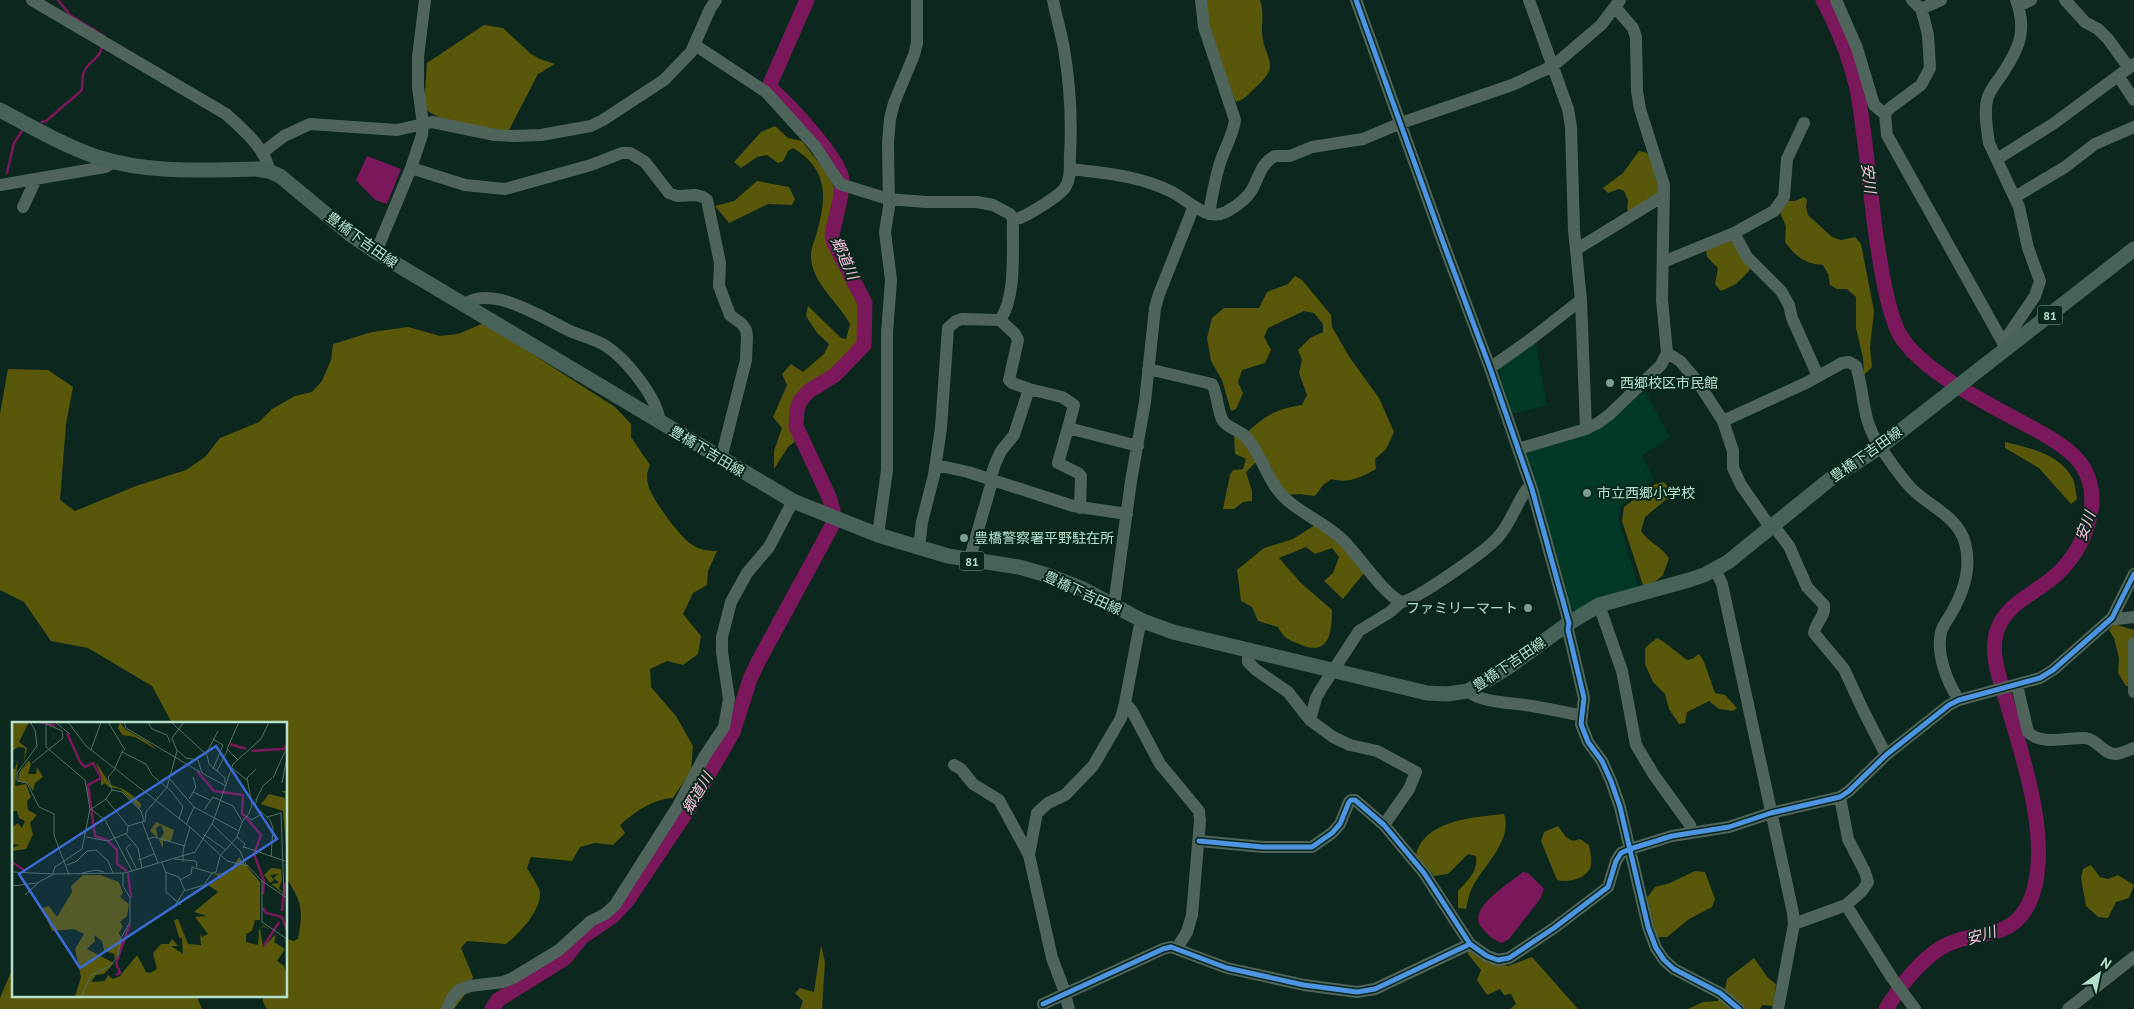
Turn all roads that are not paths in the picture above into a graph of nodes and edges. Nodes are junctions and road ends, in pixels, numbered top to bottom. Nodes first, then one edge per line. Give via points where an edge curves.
1 (32, 0) edge
2 (425, 0) edge
3 (716, 0) edge
4 (917, 0) edge
5 (1053, 0) edge
6 (1201, 0) edge
7 (1356, 0) edge
8 (1529, 0) edge
9 (1836, 0) edge
10 (1941, 0) edge
11 (2031, 0) edge
12 (2065, 0) edge
13 (2017, 3) edge
14 (1617, 4) edge
15 (1916, 5) edge
16 (695, 45) junction
17 (1553, 66) junction
18 (2127, 70) edge
19 (2134, 100) edge
20 (0, 110) edge
21 (1885, 114) junction
22 (1401, 123) junction
23 (1804, 123) dead end
24 (423, 124) junction
25 (2134, 127) edge
26 (262, 153) junction
27 (1998, 159) junction
28 (114, 162) junction
29 (411, 168) junction
30 (1071, 169) junction
31 (269, 171) junction
32 (36, 179) junction
33 (0, 184) edge
34 (2015, 197) junction
35 (1664, 198) junction
36 (888, 199) junction
37 (1194, 206) junction
38 (23, 207) dead end
39 (1209, 214) junction
40 (1013, 219) junction
41 (1734, 233) junction
42 (1577, 249) junction
43 (2134, 249) edge
44 (376, 252) junction
45 (1663, 262) junction
46 (1581, 300) junction
47 (464, 305) junction
48 (1000, 320) junction
49 (2005, 345) junction
50 (1667, 353) junction
51 (1490, 368) junction
52 (1148, 369) junction
53 (1818, 376) junction
54 (1029, 388) junction
55 (1722, 421) junction
56 (660, 423) junction
57 (1068, 428) junction
58 (1586, 429) junction
59 (1138, 446) junction
60 (1880, 447) junction
61 (1518, 449) junction
62 (720, 459) junction
63 (936, 465) junction
64 (990, 480) junction
65 (1532, 489) junction
66 (793, 501) junction
67 (1080, 508) junction
68 (1127, 514) junction
69 (1772, 526) junction
70 (878, 535) junction
71 (920, 548) junction
72 (969, 560) junction
73 (1715, 570) junction
74 (2134, 574) edge
75 (1401, 602) junction
76 (1112, 605) junction
77 (1599, 605) junction
78 (2134, 617) edge
79 (2112, 618) junction
80 (1143, 621) junction
81 (1569, 623) junction
82 (2134, 643) edge
83 (1248, 650) junction
84 (1332, 671) junction
85 (2014, 686) junction
86 (1468, 691) junction
87 (2134, 692) edge
88 (1959, 700) junction
89 (1125, 703) junction
90 (1582, 716) junction
91 (1310, 720) junction
92 (2134, 748) edge
93 (1886, 755) junction
94 (954, 765) dead end
95 (1840, 797) junction
96 (1771, 813) junction
97 (1384, 824) junction
98 (1692, 833) junction
99 (1198, 841) junction
100 (1630, 849) junction
101 (1029, 855) junction
102 (1846, 905) junction
103 (1794, 924) junction
104 (1470, 944) junction
105 (1177, 948) junction
106 (2134, 956) edge
107 (1064, 993) junction
108 (1043, 1004) dead end
109 (447, 1009) edge
110 (1069, 1009) edge
111 (1740, 1009) edge
112 (1778, 1009) edge
113 (1915, 1009) edge
114 (2068, 1009) edge

1 - 26 street via 213,106 244,131
2 - 24 street via 418,57
3 - 16 street
4 - 36 street via 917,43 890,119
5 - 30 street via 1068,84
6 - 39 street via 1204,27 1236,120 1221,159
7 - 22 street
8 - 17 street
9 - 21 street via 1857,48 1874,105
10 - 15 street
11 - 13 street
12 - 18 street via 2085,22 2098,28
13 - 27 street via 2021,40 1987,102 1989,143
14 - 17 street via 1601,25
14 - 35 street via 1636,37 1640,109 1660,171
15 - 21 street via 1928,35 1930,68 1921,85
16 - 24 street via 664,80 591,126 549,134 514,136 432,122
16 - 36 street via 766,92 815,146 842,185
17 - 22 street via 1512,85
17 - 42 street via 1571,127
18 - 19 street
18 - 27 street
20 - 28 main road, 豊橋下吉田線 / 81 via 60,141
21 - 49 street via 1887,135 1894,150
22 - 39 street via 1355,141 1312,146 1290,156 1275,156 1264,165 1249,195 1227,211
22 - 51 street
23 - 41 street via 1787,159 1784,197 1774,211
24 - 26 street via 397,130 310,124 284,136
24 - 29 street
25 - 34 street via 2096,144
26 - 31 street
27 - 34 street
28 - 31 main road, 豊橋下吉田線 / 81 via 164,169
28 - 32 street via 105,168
29 - 44 street
29 - 62 street via 465,185 506,189 630,153 645,162 669,193 696,195 707,200 720,263 719,286 730,315 742,324 747,337 746,360 724,454
30 - 37 street via 1137,179 1172,192
30 - 40 street via 1067,186 1061,194 1026,216
31 - 44 main road, 豊橋下吉田線 / 81 via 280,176
32 - 33 street
32 - 38 street
34 - 49 street via 2040,281 2036,296
35 - 42 street
35 - 45 street
36 - 40 street via 977,202 993,205
36 - 70 street via 885,232 891,280 887,333 887,470
37 - 39 street
37 - 52 street via 1158,294
40 - 48 street via 1009,299
41 - 45 street
41 - 53 street via 1747,257 1781,290
42 - 46 street
43 - 49 main road, 豊橋下吉田線 / 81
44 - 47 main road, 豊橋下吉田線 / 81
45 - 50 street via 1662,300
46 - 51 street
46 - 58 street
47 - 56 main road, 豊橋下吉田線 / 81
47 - 56 street via 481,298 527,308 568,330 604,344 637,377 650,396
48 - 54 street via 1018,340 1009,380
48 - 63 street via 962,320 948,328
49 - 60 main road, 豊橋下吉田線 / 81
50 - 55 street via 1680,361 1697,381
50 - 58 street via 1661,365 1609,415
51 - 61 street
52 - 59 street
52 - 75 street via 1212,384 1222,420 1245,436 1275,488 1303,513 1342,540
53 - 55 street
53 - 60 street via 1842,363 1856,366 1866,418
54 - 57 street via 1062,397 1074,405
54 - 64 street via 1014,435 1001,451
55 - 69 street via 1733,451 1733,468 1741,485
56 - 62 main road, 豊橋下吉田線 / 81
57 - 59 street
57 - 67 street via 1058,463 1081,476
58 - 61 street
59 - 68 street
60 - 69 main road, 豊橋下吉田線 / 81 via 1829,480
60 - 88 street via 1913,490 1955,524 1965,542 1967,575 1959,600 1941,630 1940,642 1942,663
61 - 65 street
62 - 66 main road, 豊橋下吉田線 / 81
63 - 64 street
63 - 71 street via 922,522
64 - 67 street
64 - 72 street
65 - 75 street via 1526,490 1508,525 1485,550 1426,592
65 - 81 street
66 - 70 main road, 豊橋下吉田線 / 81
66 - 109 street via 770,548 747,573 730,602 722,637 730,700 724,727 615,905 590,921 558,950 513,978 459,990
67 - 68 street
68 - 76 street
69 - 73 main road, 豊橋下吉田線 / 81
69 - 93 street via 1789,546 1807,587 1824,605 1814,633 1844,669
70 - 71 main road, 豊橋下吉田線 / 81
71 - 72 main road, 豊橋下吉田線 / 81
72 - 76 main road, 豊橋下吉田線 / 81 via 1019,567 1047,575
73 - 77 main road, 豊橋下吉田線 / 81
73 - 96 street via 1722,584
74 - 79 street
75 - 84 street via 1359,631
76 - 80 main road, 豊橋下吉田線 / 81
77 - 81 main road, 豊橋下吉田線 / 81
77 - 98 street via 1622,671 1636,745
78 - 79 street
79 - 85 street via 2053,670
80 - 83 main road, 豊橋下吉田線 / 81 via 1173,632
80 - 89 street
81 - 86 main road, 豊橋下吉田線 / 81 via 1507,668
81 - 90 street via 1584,698
82 - 87 street
83 - 84 main road, 豊橋下吉田線 / 81
83 - 91 street via 1248,662 1288,692
84 - 86 main road, 豊橋下吉田線 / 81 via 1427,694
84 - 91 street via 1316,698
85 - 88 street
85 - 92 street via 2031,735 2063,740 2085,738 2116,754
86 - 90 street via 1502,703
88 - 93 street
89 - 99 street via 1132,710 1160,764 1198,811
89 - 101 street via 1121,718 1093,766 1065,795 1048,803 1038,813
90 - 100 street via 1581,724 1588,742 1611,781
91 - 97 street via 1343,742 1377,751 1416,772 1409,789
93 - 95 street
94 - 101 street via 973,784 999,800
95 - 96 street
95 - 102 street via 1848,839 1868,882
96 - 98 street via 1729,827
96 - 103 street
97 - 99 street via 1362,804 1351,800 1340,824 1312,847 1264,848
97 - 104 street via 1424,873
98 - 100 street
99 - 105 street via 1192,915
100 - 104 street via 1621,853 1616,861 1608,887 1509,958 1498,960
100 - 111 street via 1648,926 1664,960 1674,970 1720,993
101 - 107 street via 1052,958
102 - 103 street
102 - 113 street
103 - 112 street
104 - 105 street via 1375,989 1357,992 1304,985 1227,968
105 - 107 street via 1163,949
106 - 114 street
107 - 108 street
107 - 110 street

